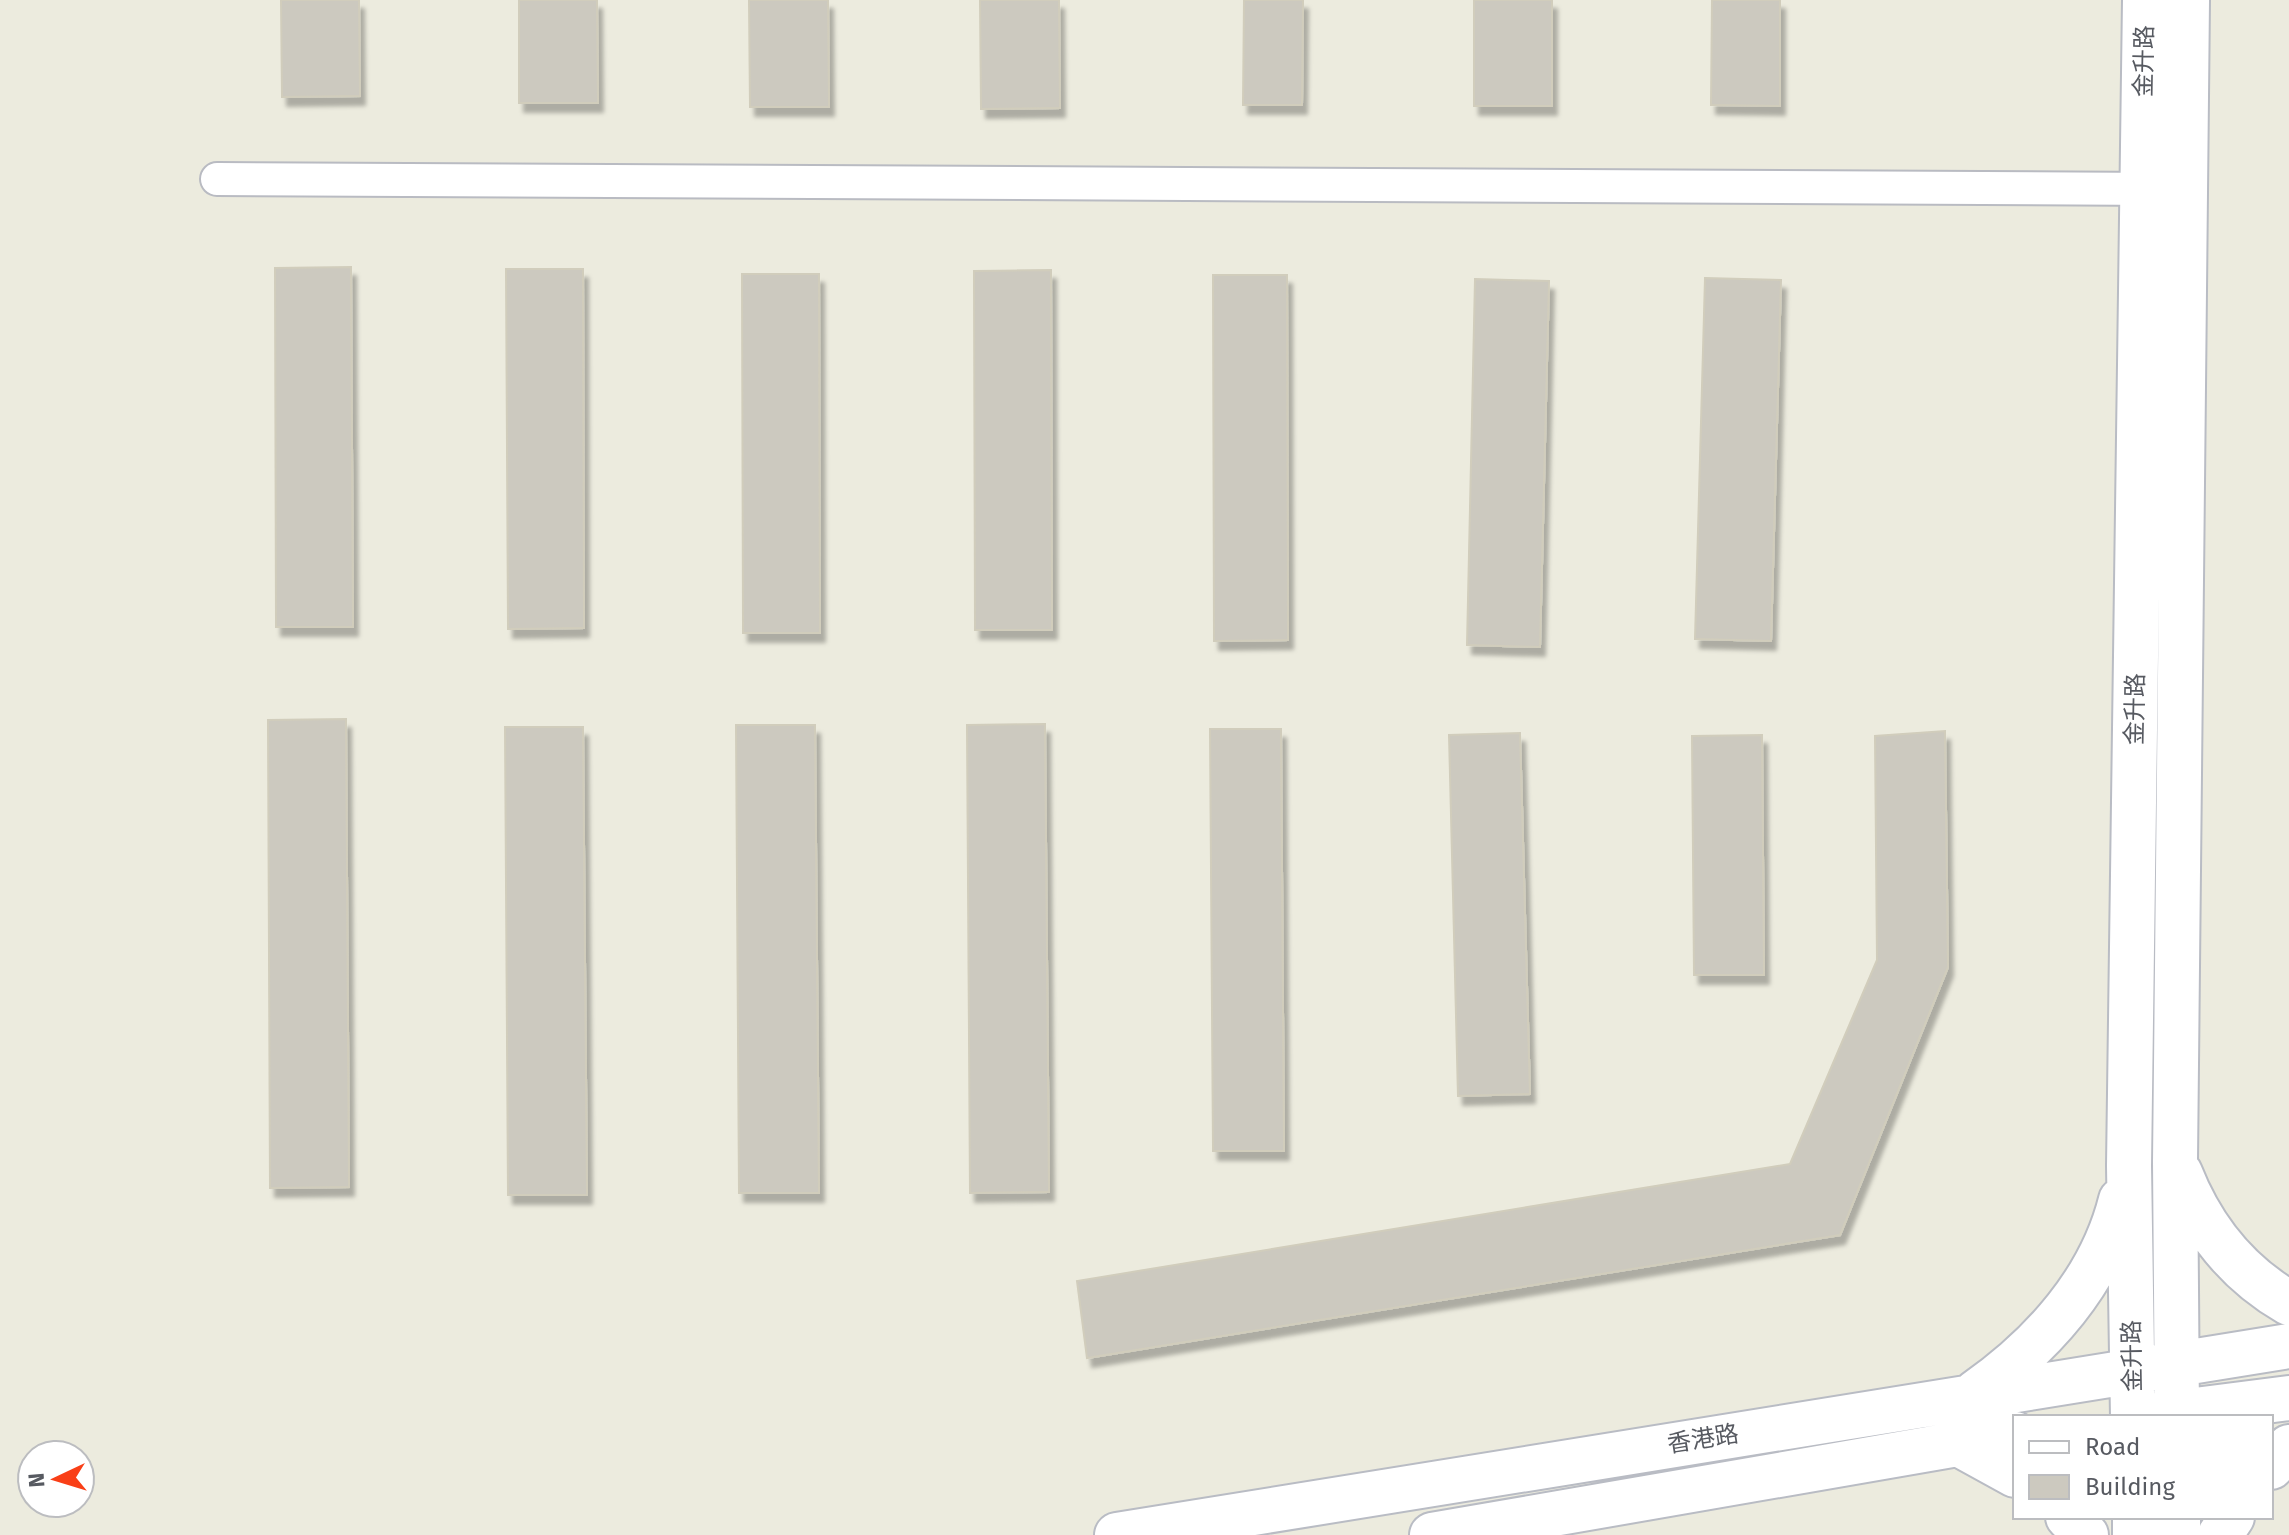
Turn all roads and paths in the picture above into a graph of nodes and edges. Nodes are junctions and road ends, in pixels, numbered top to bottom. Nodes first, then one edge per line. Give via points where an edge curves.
1 (2145, 0) edge
2 (2187, 0) edge
3 (217, 179) dead end
4 (2164, 189) junction
5 (2175, 1161) junction
6 (2129, 1166) junction
7 (2289, 1303) edge
8 (2289, 1346) edge
9 (2177, 1363) junction
10 (2132, 1370) junction
11 (1972, 1394) junction
12 (2289, 1398) edge
13 (2133, 1415) edge
14 (2166, 1415) edge
15 (2013, 1434) edge
16 (1955, 1442) junction
17 (2289, 1447) edge
18 (2273, 1465) edge
19 (2013, 1474) edge
20 (2070, 1519) edge
21 (1117, 1535) edge
22 (1432, 1535) edge
23 (2086, 1535) edge

1 - 4 main road, 金升路
2 - 4 main road, 金升路
3 - 4 street
4 - 5 main road, 金升路
4 - 6 main road, 金升路
5 - 7 main road via 2211,1234 2237,1265
5 - 9 main road, 金升路
6 - 10 main road, 金升路
6 - 11 main road via 2105,1244 2063,1314 2016,1362
8 - 9 main road, 香港路
9 - 10 main road, 香港路
9 - 14 main road, 金升路
10 - 11 main road, 香港路
10 - 13 main road, 金升路
11 - 21 main road, 香港路
12 - 14 main road
15 - 16 main road, 香港路
16 - 19 main road
16 - 22 main road, 香港路
17 - 18 main road
20 - 23 main road

